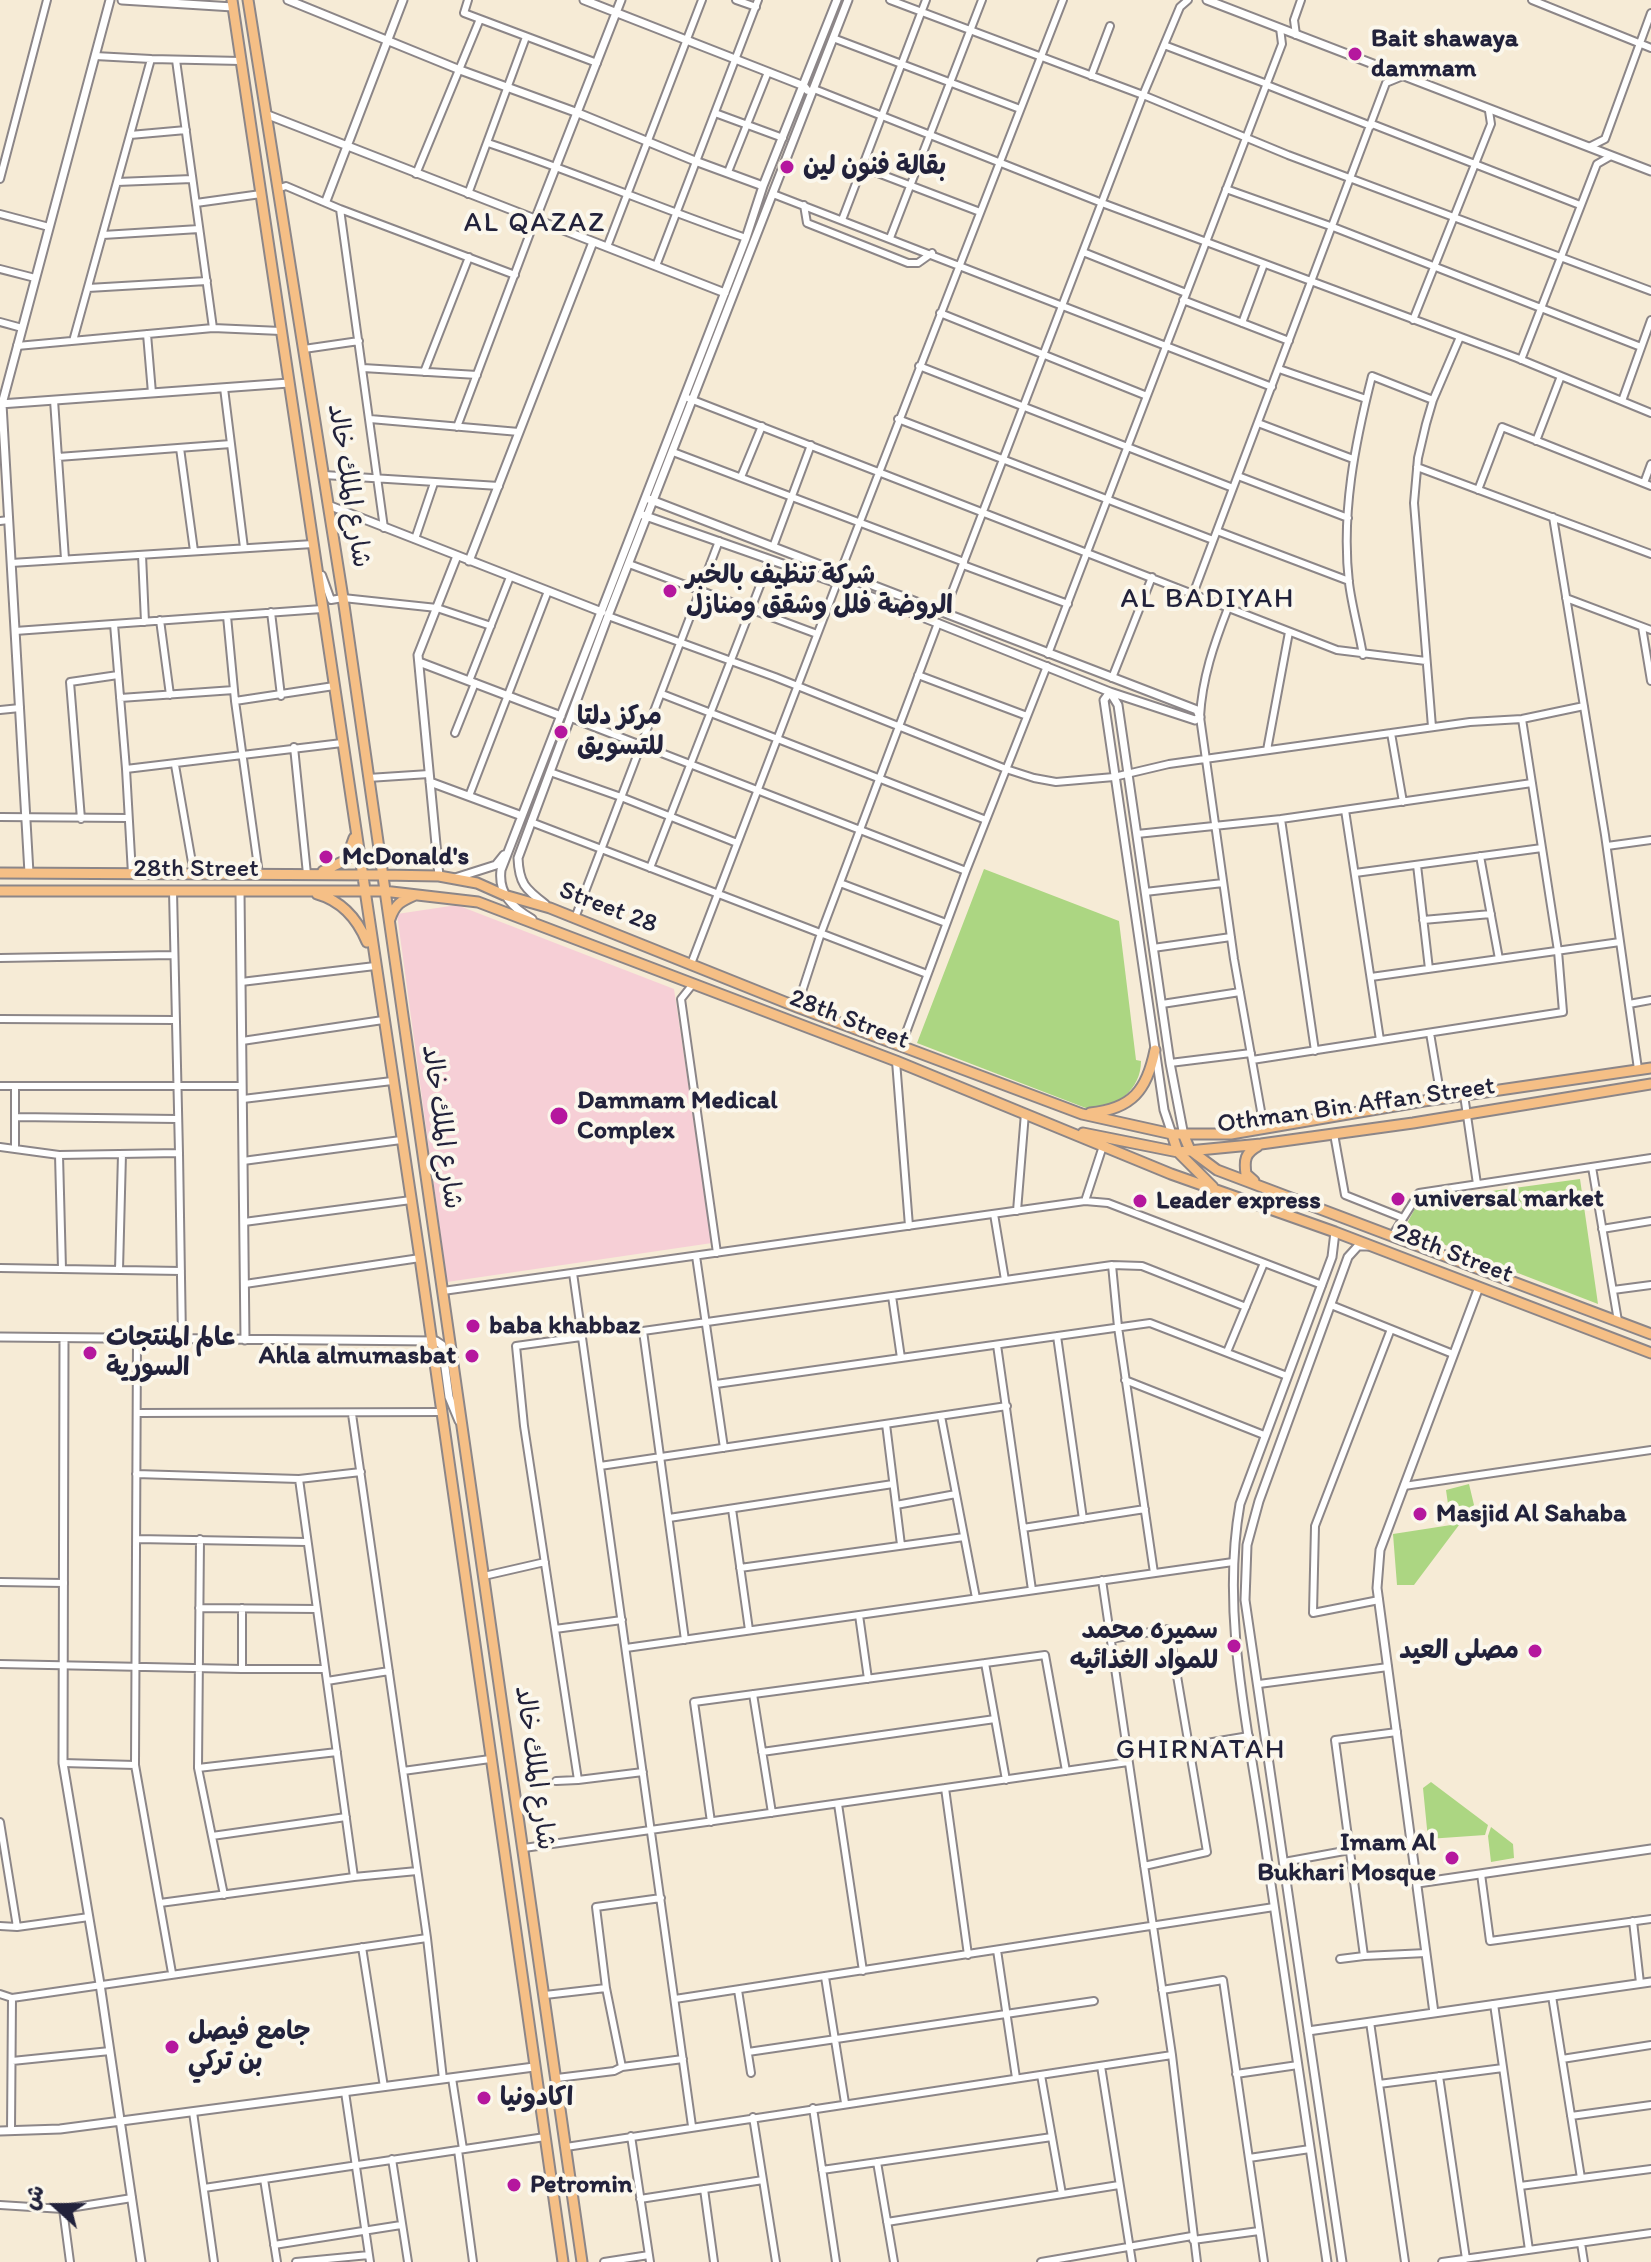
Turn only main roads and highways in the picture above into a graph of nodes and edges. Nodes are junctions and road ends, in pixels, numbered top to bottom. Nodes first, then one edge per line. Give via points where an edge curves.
1 (248, 0) edge
2 (232, 4) edge
3 (356, 831) junction
4 (379, 854) junction
5 (0, 873) edge
6 (310, 874) junction
7 (362, 874) junction
8 (382, 875) junction
9 (405, 876) junction
10 (306, 890) junction
11 (0, 891) edge
12 (363, 891) junction
13 (383, 891) junction
14 (418, 893) junction
15 (390, 923) junction
16 (373, 954) junction
17 (1155, 1050) road end
18 (1651, 1068) edge
19 (1651, 1084) edge
20 (1082, 1114) junction
21 (1067, 1131) junction
22 (1172, 1134) junction
23 (1184, 1136) junction
24 (1261, 1144) junction
25 (1190, 1150) junction
26 (1178, 1152) junction
27 (1263, 1188) junction
28 (1217, 1191) junction
29 (1651, 1334) edge
30 (1651, 1353) edge
31 (563, 2262) edge
32 (582, 2262) edge

1 - 4 main road, شارع الملك خالد
2 - 3 main road, شارع الملك خالد
3 - 6 main road via 346,860
3 - 7 main road, شارع الملك خالد
4 - 8 main road, شارع الملك خالد
4 - 9 main road via 383,864
5 - 6 main road, Street 28
6 - 7 main road, Street 28
7 - 8 main road, Street 28
7 - 12 main road, شارع الملك خالد
8 - 9 main road, Street 28
8 - 13 main road, شارع الملك خالد
9 - 20 main road, Street 28 via 455,878 550,908
10 - 11 main road, 28th Street
10 - 12 main road, 28th Street
10 - 16 main road via 328,897 355,918
12 - 13 main road, 28th Street
12 - 16 main road, شارع الملك خالد
13 - 14 main road, 28th Street
13 - 15 main road, شارع الملك خالد
14 - 15 main road via 393,909
14 - 21 main road, 28th Street via 478,902 545,926
15 - 32 main road, شارع الملك خالد
16 - 31 main road, شارع الملك خالد
17 - 20 main road via 1143,1088 1126,1104
18 - 23 main road, Othman Bin Affan Street via 1231,1134
19 - 24 main road, Othman Bin Affan Street
20 - 22 main road, Street 28
21 - 26 main road, Othman Bin Affan Street
21 - 28 main road, 28th Street
22 - 23 main road, Othman Bin Affan Street
22 - 26 main road
23 - 25 main road
24 - 25 main road, Othman Bin Affan Street
24 - 27 main road via 1244,1161 1246,1174
25 - 26 main road, Othman Bin Affan Street
25 - 27 main road, 28th Street via 1217,1170
26 - 28 main road
27 - 29 main road, 28th Street
28 - 30 main road, 28th Street

